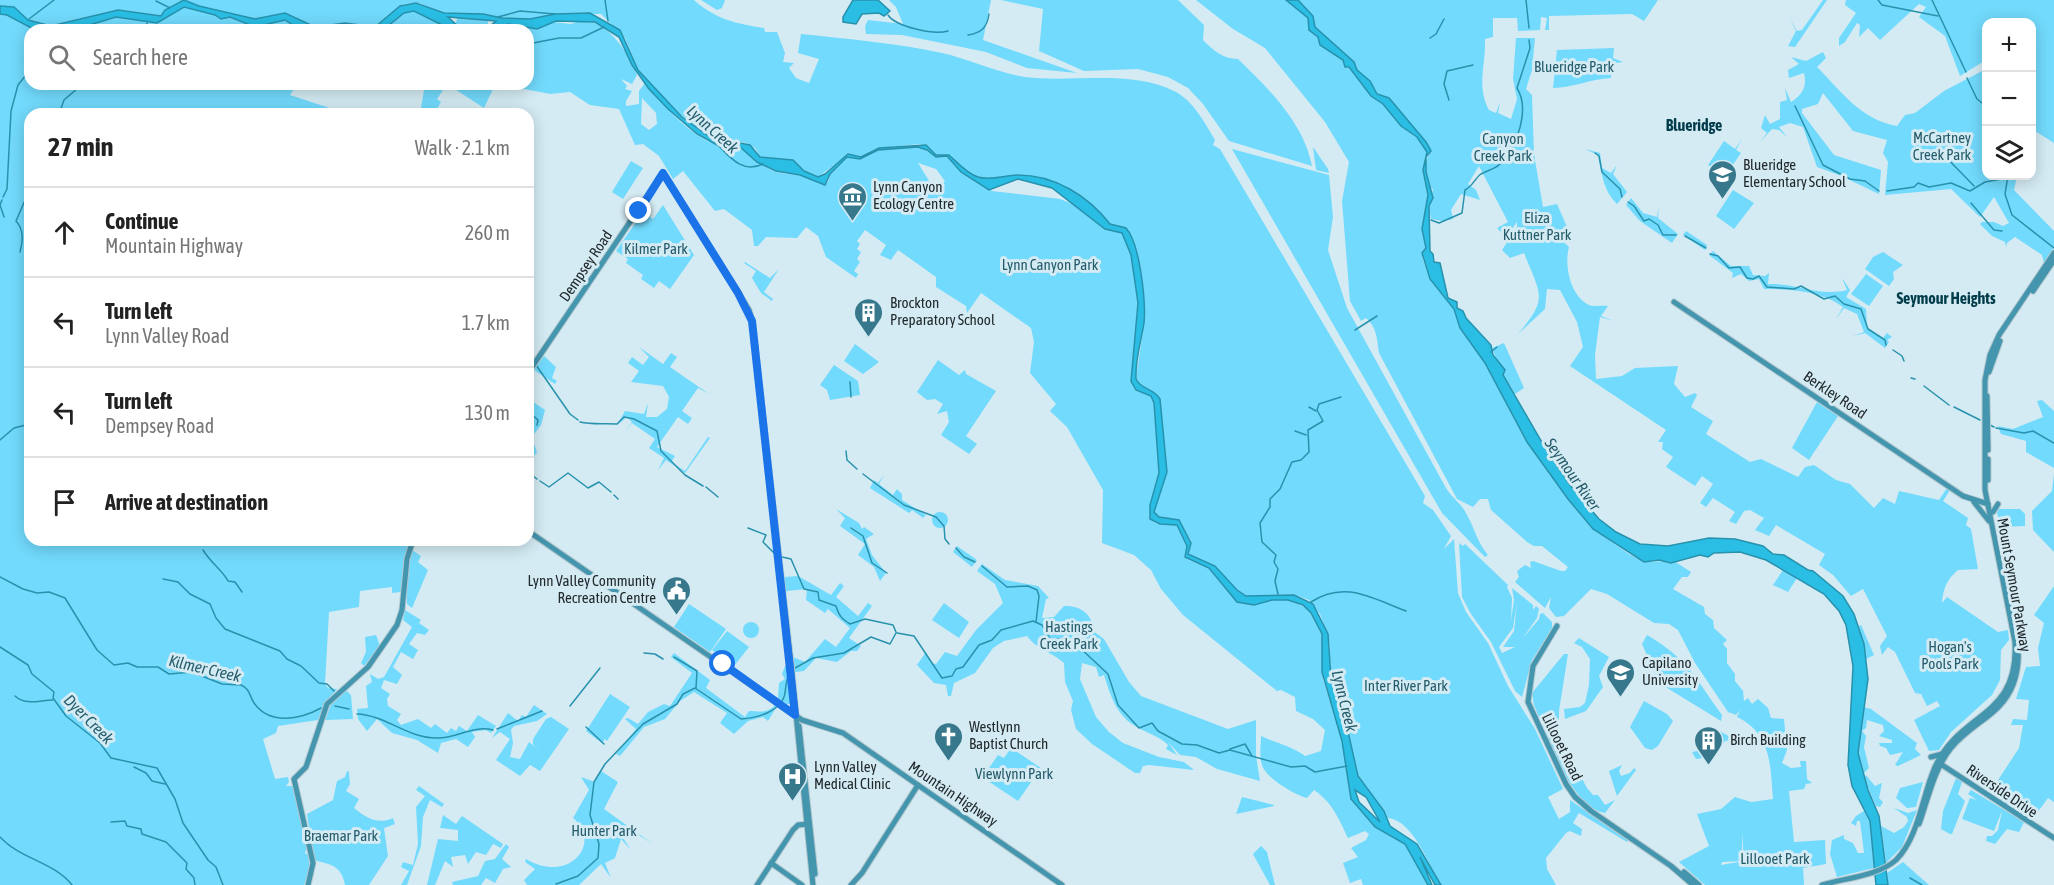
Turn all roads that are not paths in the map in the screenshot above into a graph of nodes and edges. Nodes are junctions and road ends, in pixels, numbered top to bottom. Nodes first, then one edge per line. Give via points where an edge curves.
1 (2054, 253) edge
2 (2054, 260) edge
3 (1674, 302) dead end
4 (534, 364) edge
5 (1985, 490) junction
6 (1973, 501) junction
7 (1987, 502) junction
8 (1998, 504) dead end
9 (1993, 512) junction
10 (1993, 530) junction
11 (534, 535) edge
12 (411, 546) edge
13 (1557, 626) dead end
14 (797, 716) junction
15 (810, 724) junction
16 (800, 730) junction
17 (1941, 760) junction
18 (1948, 770) junction
19 (1936, 771) junction
20 (918, 785) junction
21 (808, 824) junction
22 (2054, 838) edge
23 (1647, 848) junction
24 (771, 863) junction
25 (1869, 874) junction
26 (308, 885) edge
27 (757, 885) edge
28 (802, 885) edge
29 (815, 885) edge
30 (851, 885) edge
31 (1062, 885) edge
32 (1693, 885) edge
33 (1699, 885) edge
34 (1822, 885) edge
35 (1838, 885) edge

1 - 5 street, Mount Seymour Parkway via 1999,335 1990,355 1984,401
2 - 9 street, Mount Seymour Parkway via 2004,334 1990,368 1988,483
3 - 6 street, Berkley Road
4 - 14 street, Dempsey Road via 663,173 750,313
5 - 6 street via 1981,498
5 - 7 street, Mount Seymour Parkway
6 - 7 street, Berkley Road
6 - 10 street
7 - 10 street, Mount Seymour Parkway
8 - 9 street
9 - 17 street, Mount Seymour Parkway via 2018,634 2017,676 2003,702
10 - 17 street, Mount Seymour Parkway via 2015,642 2013,675 1999,701 1959,734
11 - 14 street, Mountain Highway
12 - 26 street via 397,625 368,667 327,704 306,766 294,779 313,863
13 - 23 street, Lillooet Road via 1532,669 1529,705 1573,795 1591,812
14 - 15 street, Mountain Highway
14 - 16 street
14 - 21 street
15 - 16 street
15 - 20 street, Mountain Highway via 839,731
16 - 21 street
17 - 18 street
17 - 19 street, Mount Seymour Parkway
17 - 19 street via 1931,757
18 - 19 street
18 - 22 street, Riverside Drive
19 - 25 street, Mount Seymour Parkway via 1900,855 1890,866
20 - 30 street
20 - 31 street, Mountain Highway
21 - 24 street via 793,830
21 - 29 street
23 - 32 street, Lillooet Road
23 - 33 street, Lillooet Road
24 - 27 street
24 - 28 street
25 - 34 street, Mount Seymour Parkway
25 - 35 street, Mount Seymour Parkway

